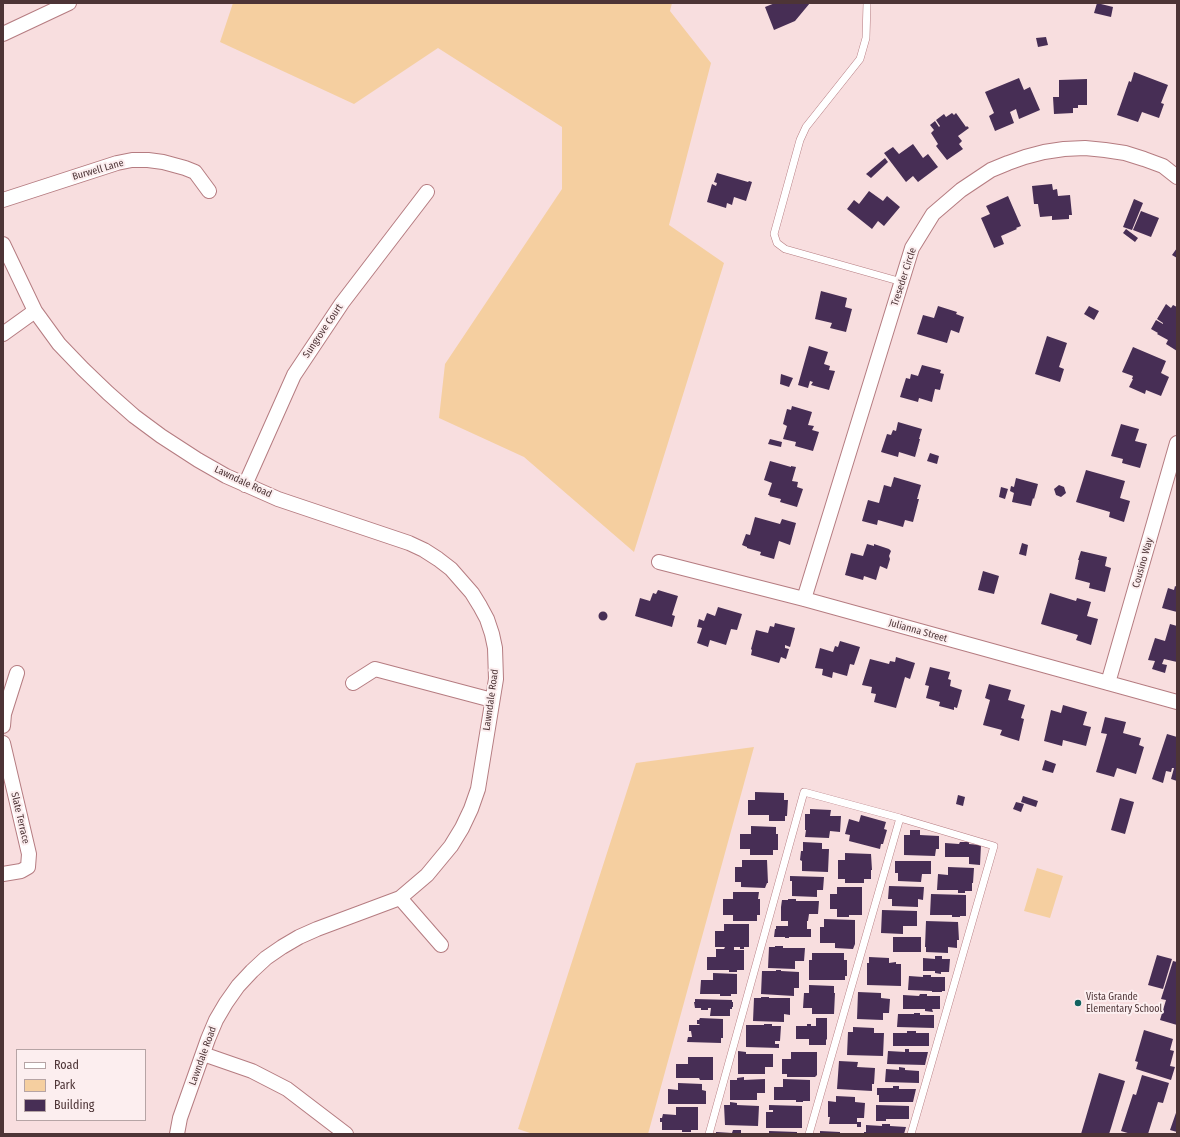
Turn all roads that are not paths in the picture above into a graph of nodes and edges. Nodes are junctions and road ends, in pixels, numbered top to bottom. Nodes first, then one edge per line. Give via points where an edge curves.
1 (69, 3) edge
2 (867, 3) edge
3 (3, 34) edge
4 (1177, 177) edge
5 (209, 191) dead end
6 (427, 192) dead end
7 (3, 200) edge
8 (3, 244) edge
9 (902, 282) junction
10 (35, 311) junction
11 (3, 334) edge
12 (1177, 443) edge
13 (245, 485) junction
14 (659, 562) dead end
15 (804, 599) junction
16 (17, 674) dead end
17 (353, 683) dead end
18 (1108, 683) junction
19 (492, 700) junction
20 (1177, 702) edge
21 (3, 726) edge
22 (3, 743) edge
23 (900, 818) junction
24 (3, 874) edge
25 (400, 898) junction
26 (441, 945) dead end
27 (203, 1054) junction
28 (177, 1134) edge
29 (346, 1134) edge
30 (709, 1134) edge
31 (809, 1134) edge
32 (911, 1134) edge

1 - 3 street
2 - 9 lane via 866,38 860,59 806,127 800,140 774,234 777,243 786,249
4 - 9 street, Treseder Circle via 1162,166 1125,153 1085,148 1051,151 1008,163 991,170 961,190 933,214 912,248
5 - 7 street, Burwell Lane via 195,172 163,162 132,160
6 - 13 street, Sungrove Court via 342,303 294,375
8 - 10 street, Lawndale Road
9 - 15 street, Treseder Circle
10 - 11 street
10 - 13 street, Lawndale Road via 59,344 134,416 198,460
12 - 18 street, Cousino Way
13 - 19 street, Lawndale Road via 409,544 451,568 472,593 492,634 496,663
14 - 15 street, Julianna Street
15 - 18 street, Julianna Street
16 - 21 street via 4,714
17 - 19 street via 375,669
18 - 20 street, Julianna Street
19 - 25 street, Lawndale Road via 478,789 471,809 440,861
22 - 24 street, Slate Terrace via 29,854 28,867
23 - 30 lane via 804,792
23 - 31 lane
23 - 32 lane via 994,846
25 - 26 street
25 - 27 street, Lawndale Road via 299,937 266,958 238,986 226,1003 216,1020
27 - 28 street, Lawndale Road via 180,1118
27 - 29 street via 252,1070 287,1089

